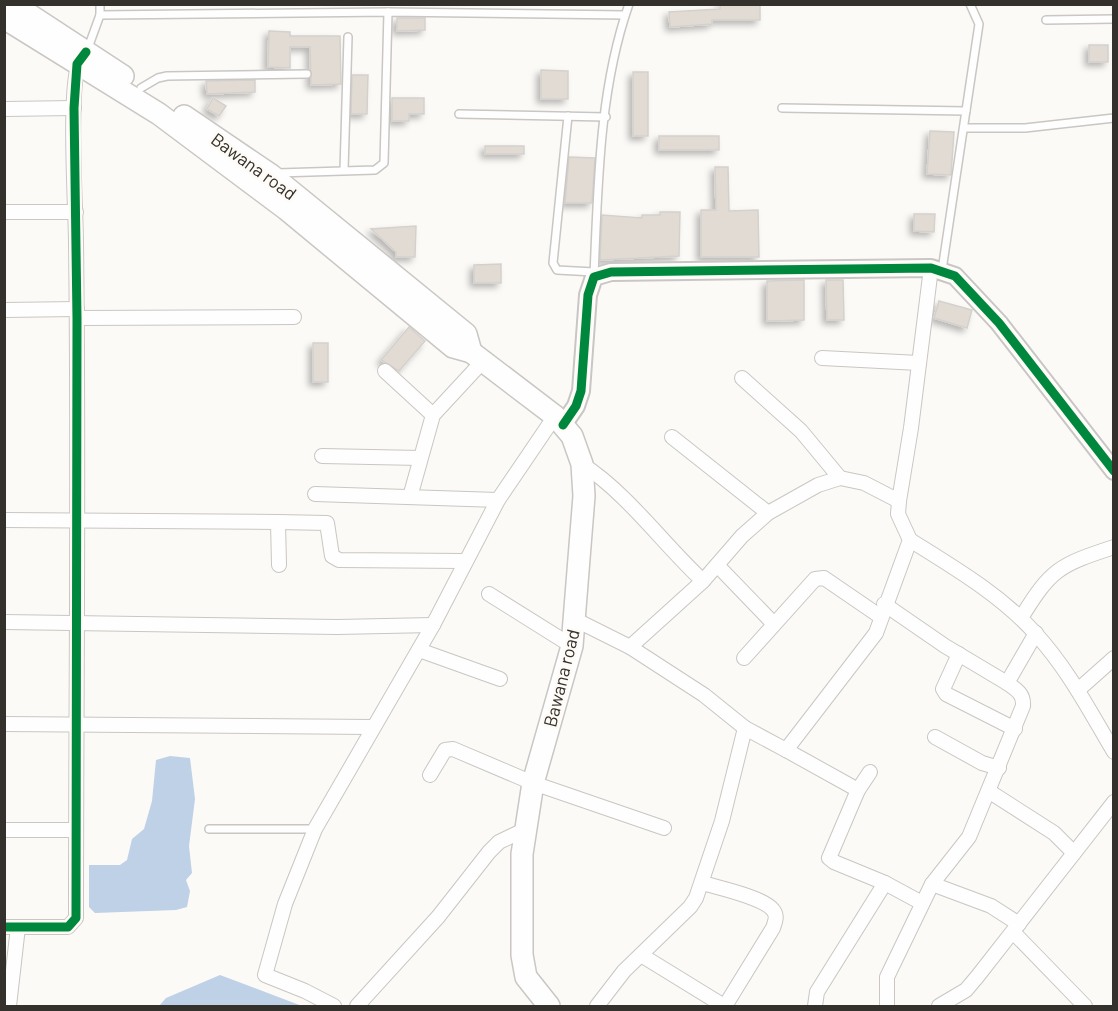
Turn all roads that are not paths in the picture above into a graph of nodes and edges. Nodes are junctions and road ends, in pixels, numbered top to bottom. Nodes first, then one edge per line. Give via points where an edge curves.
1 (13, 4) edge
2 (99, 4) edge
3 (629, 4) edge
4 (970, 4) edge
5 (388, 12) junction
6 (100, 15) junction
7 (626, 15) junction
8 (4, 18) edge
9 (1113, 19) edge
10 (1046, 20) dead end
11 (348, 37) dead end
12 (82, 58) junction
13 (307, 74) dead end
14 (141, 88) junction
15 (74, 108) junction
16 (782, 108) dead end
17 (4, 109) edge
18 (966, 111) junction
19 (459, 114) dead end
20 (568, 116) junction
21 (606, 117) junction
22 (1113, 118) edge
23 (964, 128) junction
24 (344, 170) junction
25 (263, 180) junction
26 (4, 212) edge
27 (76, 212) junction
28 (937, 269) junction
29 (594, 274) junction
30 (4, 310) edge
31 (77, 314) junction
32 (294, 317) dead end
33 (478, 356) junction
34 (822, 358) dead end
35 (920, 363) junction
36 (385, 371) dead end
37 (742, 378) dead end
38 (433, 415) junction
39 (559, 421) junction
40 (672, 437) dead end
41 (322, 456) dead end
42 (420, 458) junction
43 (582, 464) junction
44 (1113, 471) edge
45 (840, 478) junction
46 (315, 494) dead end
47 (411, 497) junction
48 (498, 500) junction
49 (899, 501) junction
50 (768, 513) junction
51 (4, 520) edge
52 (77, 520) junction
53 (278, 522) junction
54 (910, 540) junction
55 (1113, 547) edge
56 (464, 561) junction
57 (279, 565) dead end
58 (717, 565) junction
59 (703, 581) junction
60 (489, 594) dead end
61 (883, 611) junction
62 (1021, 618) junction
63 (576, 620) junction
64 (4, 622) edge
65 (77, 624) junction
66 (774, 624) junction
67 (433, 625) junction
68 (1036, 633) junction
69 (572, 646) junction
70 (630, 647) junction
71 (419, 650) junction
72 (958, 654) junction
73 (744, 658) dead end
74 (1113, 658) edge
75 (500, 679) dead end
76 (1007, 683) junction
77 (1078, 690) junction
78 (4, 724) edge
79 (76, 724) junction
80 (373, 727) junction
81 (745, 728) junction
82 (1014, 729) junction
83 (935, 737) dead end
84 (786, 750) junction
85 (1113, 752) edge
86 (999, 768) junction
87 (870, 772) dead end
88 (430, 775) dead end
89 (533, 783) junction
90 (858, 790) junction
91 (990, 792) junction
92 (1113, 802) edge
93 (664, 828) dead end
94 (209, 829) dead end
95 (315, 829) junction
96 (4, 830) edge
97 (76, 830) junction
98 (524, 830) junction
99 (1074, 853) junction
100 (703, 883) junction
101 (885, 883) junction
102 (932, 884) junction
103 (922, 903) junction
104 (11, 927) edge
105 (1016, 928) junction
106 (641, 955) junction
107 (9, 1006) edge
108 (334, 1006) edge
109 (357, 1006) edge
110 (549, 1006) edge
111 (597, 1006) edge
112 (725, 1006) edge
113 (815, 1006) edge
114 (887, 1006) edge
115 (939, 1006) edge
116 (1085, 1006) edge

1 - 12 main road, Bawana road
2 - 6 lane
3 - 7 lane
4 - 18 lane via 979,24
5 - 6 lane
5 - 7 lane
5 - 24 lane via 384,163 375,170
6 - 12 lane
7 - 21 lane
8 - 12 main road, Bawana road
9 - 10 lane
11 - 24 lane
12 - 14 main road, Bawana road
12 - 15 street
12 - 25 main road, Bawana road via 159,114
13 - 14 lane via 167,76
14 - 25 main road, Bawana road
15 - 17 street
15 - 27 street
16 - 18 lane
18 - 23 lane
19 - 20 lane
20 - 21 lane
20 - 29 lane via 553,262 557,270
21 - 29 lane
22 - 23 lane via 1024,128
23 - 28 lane
24 - 25 lane
25 - 33 main road, Bawana road via 341,243 466,334
26 - 27 street
27 - 31 street
28 - 29 street
28 - 35 street
28 - 44 street via 955,276 999,323
29 - 39 street via 588,295 581,391 576,406
30 - 31 street
31 - 32 street
31 - 52 street
33 - 38 street
33 - 39 main road, Bawana road
34 - 35 street
35 - 49 street
36 - 38 street
37 - 45 street via 801,431
38 - 42 street
39 - 43 main road, Bawana road via 572,436
39 - 48 street
40 - 50 street
41 - 42 street
42 - 47 street
43 - 59 street via 616,490
43 - 63 main road, Bawana road via 584,496
45 - 49 street via 864,483
45 - 50 street via 818,485
46 - 47 street
47 - 48 street
48 - 56 street
49 - 54 street via 898,514
50 - 58 street
51 - 52 street
52 - 53 street
52 - 65 street
53 - 56 street via 327,523 332,556 339,560
53 - 57 street
54 - 61 street
54 - 62 street
55 - 62 street via 1052,574
56 - 67 street
58 - 59 street
58 - 66 street
59 - 70 street
60 - 69 street
61 - 66 street via 820,577
61 - 72 street
61 - 84 street via 876,633 865,649
62 - 68 street
63 - 69 main road, Bawana road
63 - 70 street
64 - 65 street
65 - 67 street
65 - 79 street
66 - 73 street
67 - 71 street
68 - 76 street
68 - 77 street
69 - 89 main road, Bawana road
70 - 81 street via 704,695
71 - 75 street
71 - 80 street
72 - 76 street
72 - 82 street via 943,689 946,694
74 - 77 street
76 - 82 street via 1023,699
77 - 85 street
78 - 79 street
79 - 80 street
79 - 97 street
80 - 95 street
81 - 84 street
81 - 100 street
82 - 86 street
83 - 86 street
84 - 90 street
86 - 91 street
87 - 90 street
88 - 89 street via 448,749
89 - 93 street
89 - 98 main road, Bawana road
90 - 101 street via 829,858
91 - 99 street via 1054,833
91 - 102 street via 969,837
92 - 99 street
94 - 95 lane
95 - 108 street via 285,904 264,973
96 - 97 street
97 - 104 street via 73,924
98 - 109 street via 499,842 489,852 438,917
98 - 110 main road, Bawana road via 522,955 526,977
99 - 105 street
100 - 106 street via 690,907
100 - 112 street via 744,896 776,914 773,928
101 - 103 street
101 - 113 street via 817,992
102 - 103 street
102 - 105 street via 991,906
103 - 114 street via 887,977
104 - 107 street
105 - 115 street via 966,990
105 - 116 street
106 - 111 street
106 - 112 street

